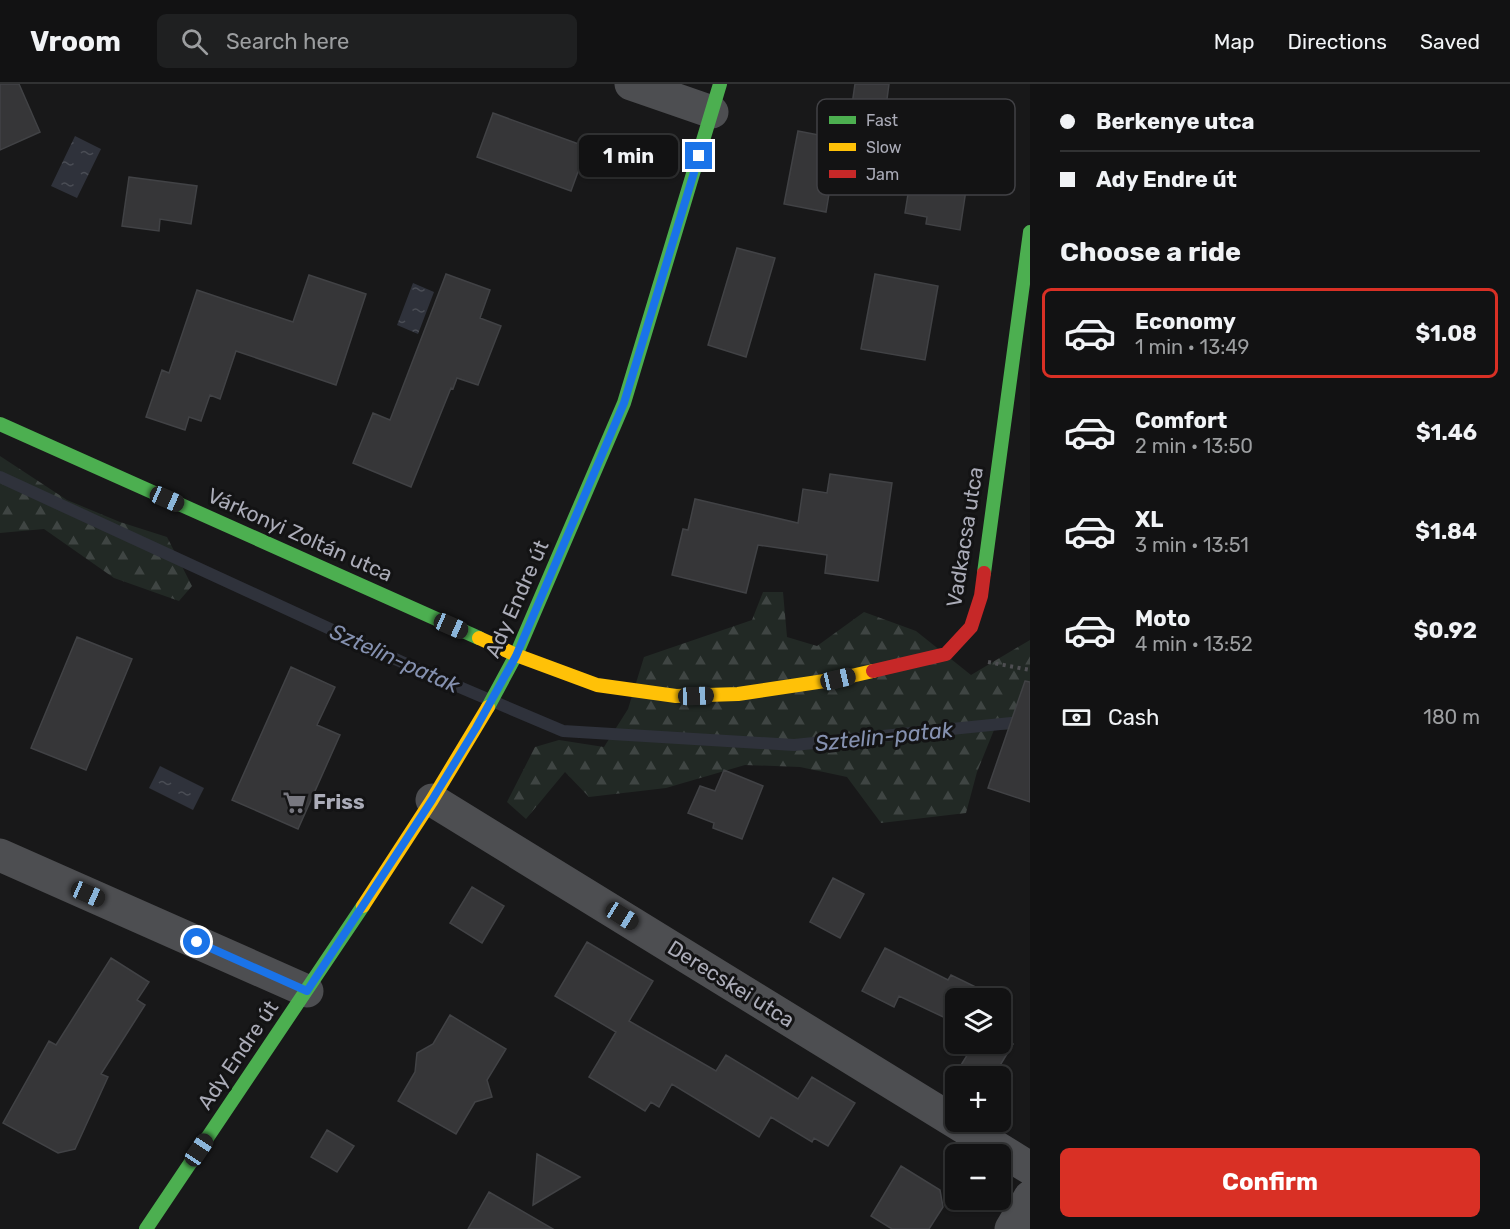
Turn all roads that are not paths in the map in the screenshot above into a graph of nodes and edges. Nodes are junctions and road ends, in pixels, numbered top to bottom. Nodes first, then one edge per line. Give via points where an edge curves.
1 (631, 84) edge
2 (716, 98) edge
3 (1030, 232) edge
4 (0, 424) edge
5 (516, 656) junction
6 (432, 800) junction
7 (0, 855) edge
8 (307, 991) junction
9 (1030, 1168) edge
10 (1030, 1197) edge
11 (146, 1229) edge
12 (1011, 1229) edge

1 - 2 street
2 - 5 street, Ady Endre út via 624,403
3 - 5 street, Vadkacsa utca via 981,596 971,627 946,654 838,679 738,694 675,696 597,686
4 - 5 street, Várkonyi Zoltán utca
5 - 6 street, Ady Endre út
6 - 8 street, Ady Endre út
6 - 9 street, Derecskei utca
7 - 8 street
8 - 11 street, Ady Endre út
10 - 12 street

